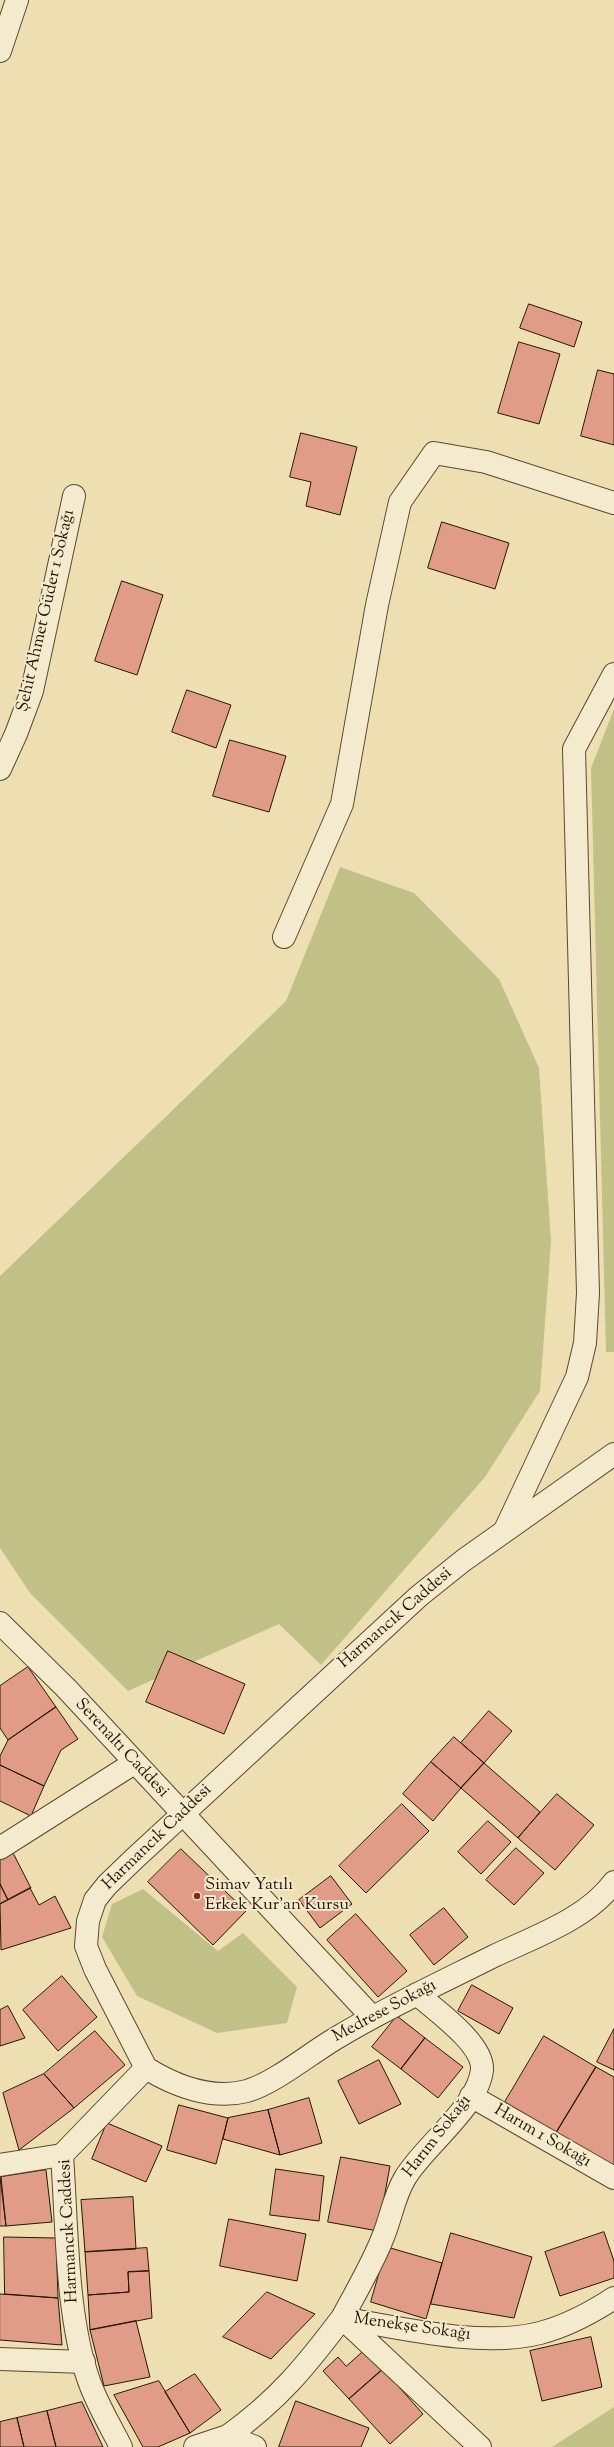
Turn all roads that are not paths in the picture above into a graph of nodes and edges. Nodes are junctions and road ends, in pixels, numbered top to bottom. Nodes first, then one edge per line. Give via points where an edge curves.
1 (17, 0) edge
2 (0, 51) edge
3 (74, 496) dead end
4 (614, 503) edge
5 (614, 674) edge
6 (0, 769) edge
7 (284, 937) dead end
8 (614, 1454) edge
9 (505, 1530) junction
10 (0, 1623) edge
11 (134, 1762) junction
12 (182, 1814) junction
13 (0, 1848) edge
14 (614, 1882) edge
15 (417, 1994) junction
16 (372, 2017) junction
17 (146, 2068) junction
18 (471, 2096) junction
19 (62, 2155) junction
20 (0, 2165) edge
21 (614, 2178) edge
22 (614, 2298) edge
23 (342, 2318) junction
24 (0, 2359) edge
25 (84, 2362) junction
26 (228, 2436) junction
27 (121, 2447) edge
28 (195, 2447) edge
29 (255, 2447) edge
30 (480, 2447) edge

1 - 2 street
3 - 6 street, Şehit Ahmet Güder 1 Sokağı via 32,691
4 - 7 street via 486,462 434,453 400,502 377,605 342,804
5 - 9 street via 574,749 588,1293 585,1342 577,1377
8 - 9 street, Harmancık Caddesi
9 - 12 street, Harmancık Caddesi via 419,1596
10 - 11 street, Serenaltı Caddesi via 66,1688
11 - 12 street, Serenaltı Caddesi
11 - 13 street
12 - 16 street, Serenaltı Caddesi
12 - 17 street, Harmancık Caddesi via 107,1885 95,1900 88,1921 86,1946 95,1969
14 - 15 street, Medrese Sokağı via 584,1910
15 - 16 street, Medrese Sokağı
15 - 18 street, Harım Sokağı via 471,2043 480,2058 482,2070
16 - 17 street, Medrese Sokağı via 270,2080 247,2091 220,2093 188,2088 165,2080
17 - 19 street, Harmancık Caddesi
18 - 21 street, Harım 1 Sokağı
18 - 23 street, Harım Sokağı via 404,2179 384,2236
19 - 20 street
19 - 25 street, Harmancık Caddesi via 72,2296
22 - 23 street, Menekşe Sokağı via 569,2324 539,2334 509,2338 424,2332
23 - 26 street, Menekşe Sokağı via 300,2374 258,2414
23 - 30 street
24 - 25 street
25 - 27 street, Harmancık Caddesi via 96,2399
26 - 28 street, Menekşe Sokağı
26 - 29 street

